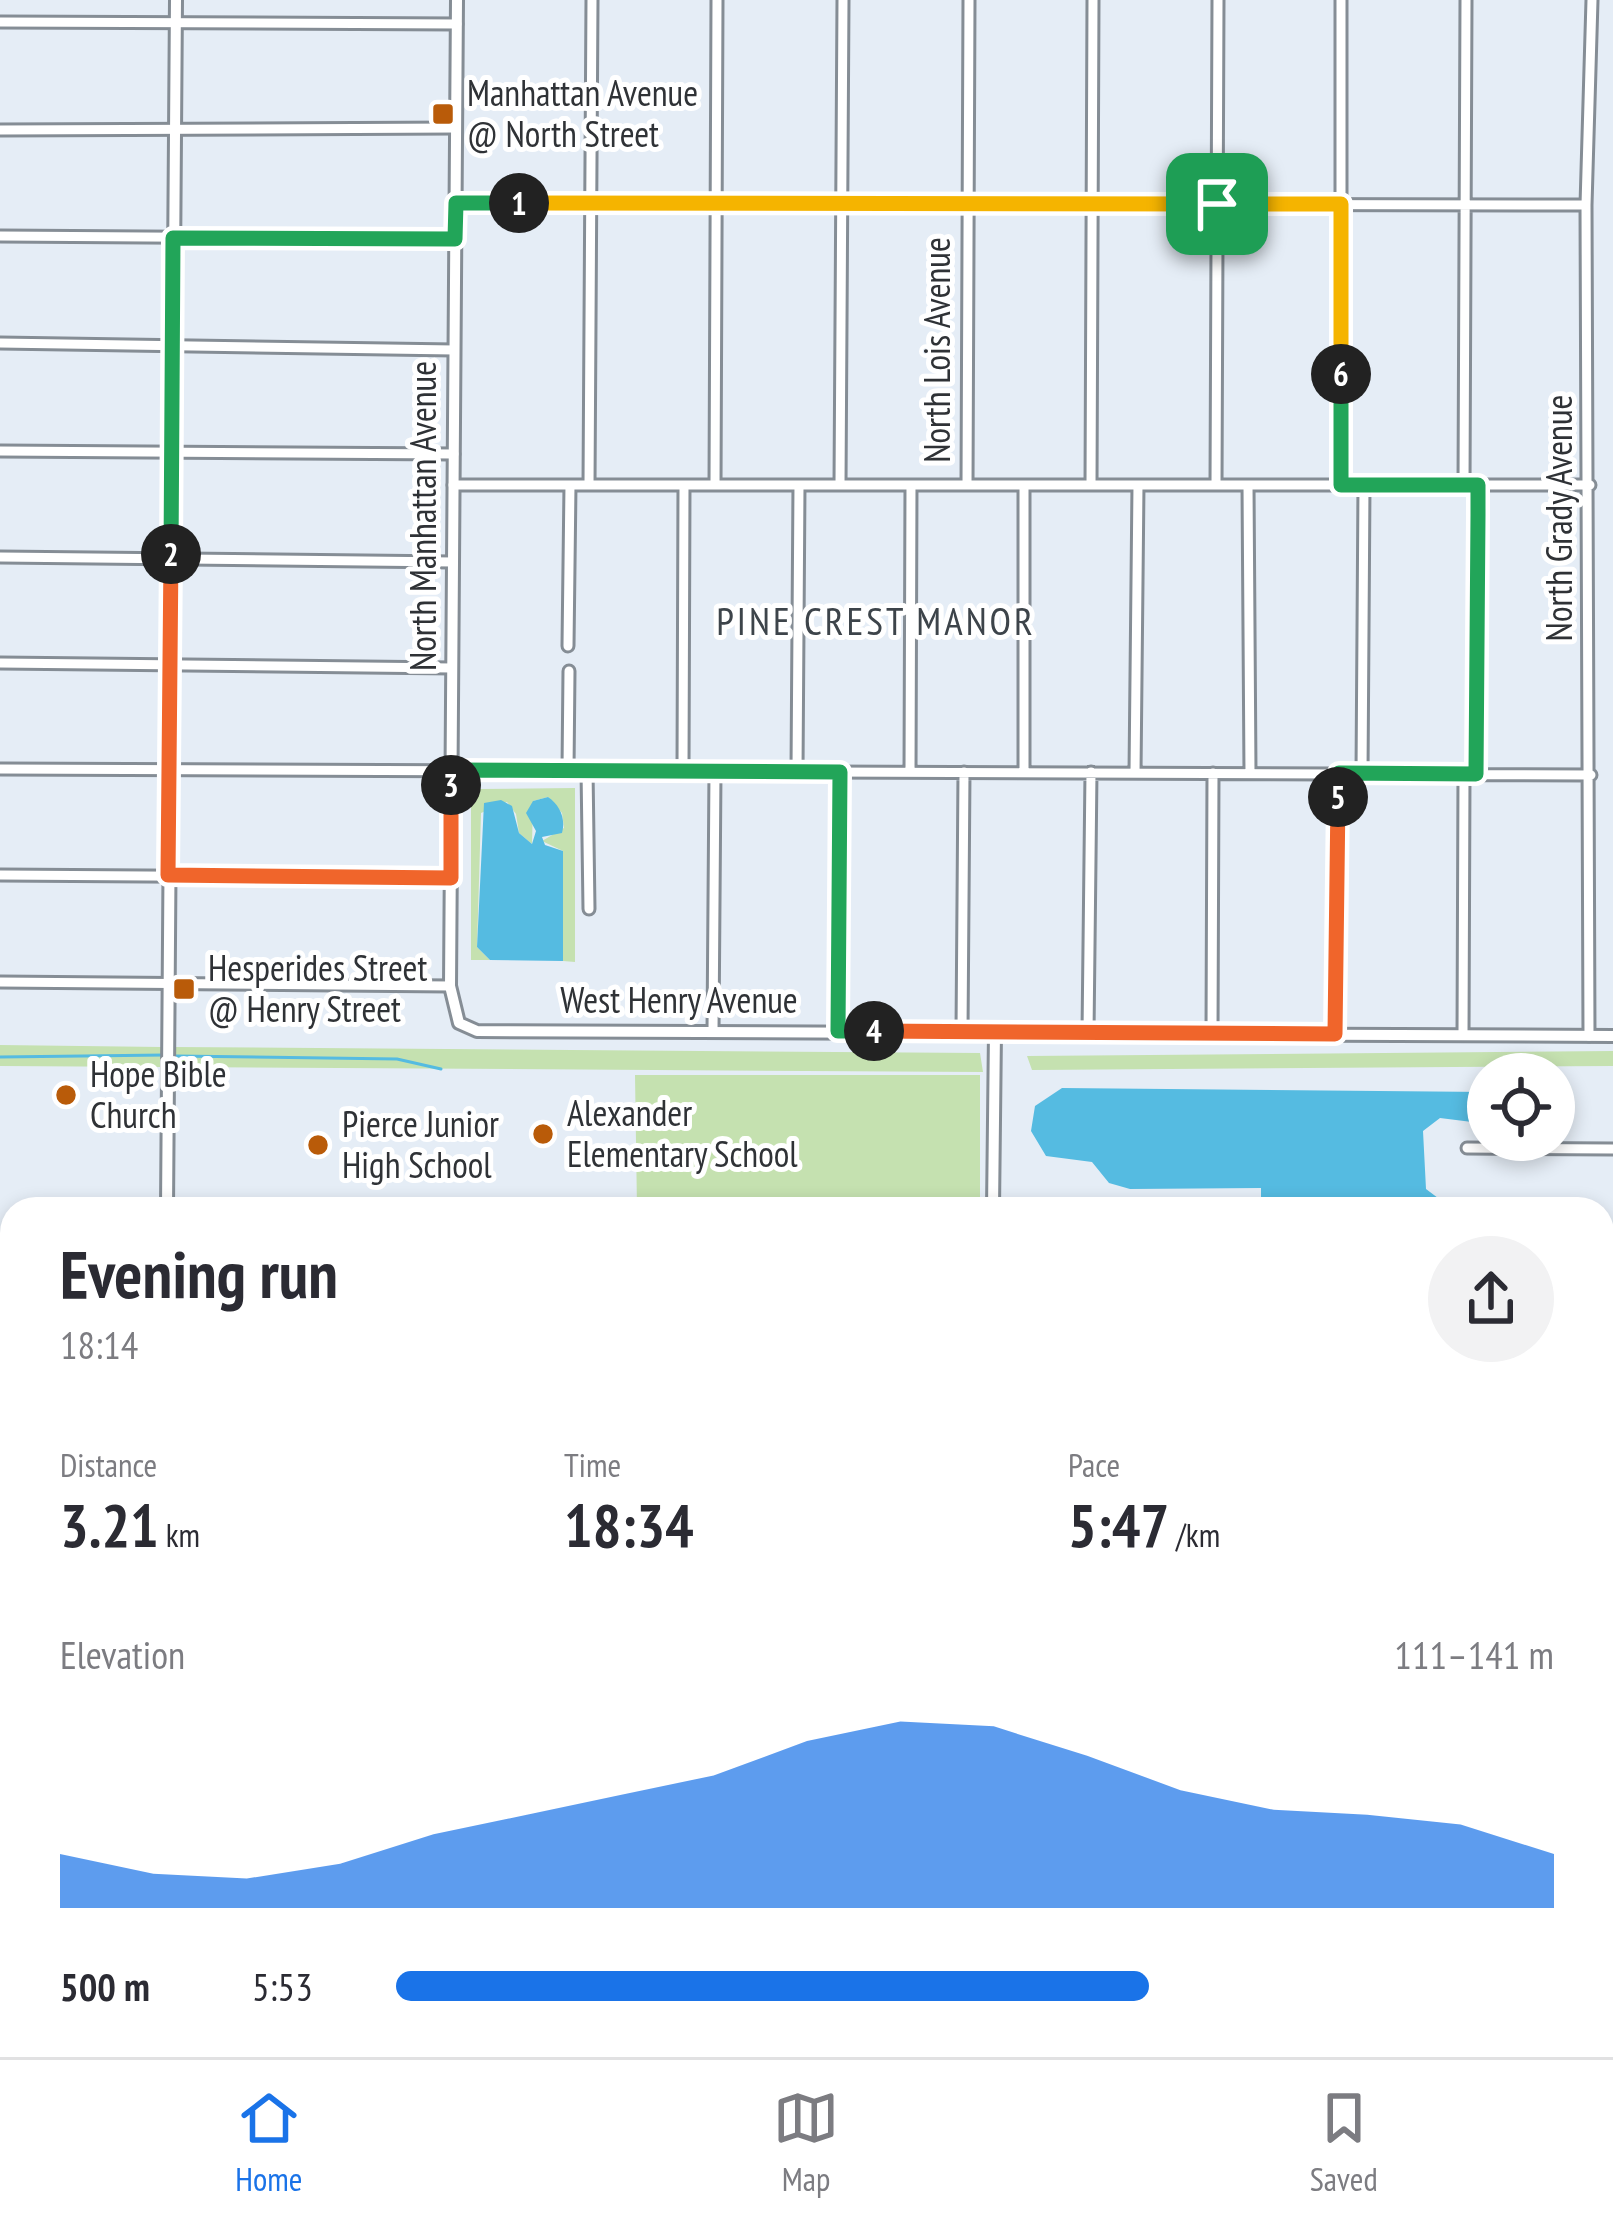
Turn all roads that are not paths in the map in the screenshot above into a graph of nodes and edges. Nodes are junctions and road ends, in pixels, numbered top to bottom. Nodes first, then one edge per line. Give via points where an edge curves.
1 (176, 0) edge
2 (457, 0) edge
3 (592, 0) edge
4 (717, 0) edge
5 (843, 0) edge
6 (969, 0) edge
7 (1093, 0) edge
8 (1218, 0) edge
9 (1342, 0) edge
10 (1466, 0) edge
11 (1592, 0) edge
12 (0, 22) edge
13 (176, 23) junction
14 (457, 24) junction
15 (456, 128) junction
16 (0, 130) edge
17 (174, 130) junction
18 (456, 203) junction
19 (591, 203) junction
20 (717, 203) junction
21 (842, 203) junction
22 (968, 203) junction
23 (1092, 204) junction
24 (1217, 204) junction
25 (1341, 204) junction
26 (1466, 204) junction
27 (1586, 205) junction
28 (0, 236) edge
29 (173, 238) junction
30 (455, 239) junction
31 (0, 343) edge
32 (173, 344) junction
33 (454, 350) junction
34 (0, 451) edge
35 (172, 452) junction
36 (454, 454) junction
37 (453, 484) junction
38 (570, 484) junction
39 (589, 484) junction
40 (684, 485) junction
41 (715, 485) junction
42 (799, 485) junction
43 (840, 485) junction
44 (911, 485) junction
45 (967, 485) junction
46 (1024, 485) junction
47 (1091, 485) junction
48 (1138, 485) junction
49 (1216, 485) junction
50 (1248, 485) junction
51 (1341, 485) junction
52 (1364, 485) junction
53 (1465, 485) junction
54 (1478, 485) junction
55 (1590, 485) junction
56 (0, 557) edge
57 (171, 558) junction
58 (453, 562) junction
59 (568, 646) dead end
60 (0, 663) edge
61 (170, 664) junction
62 (452, 668) junction
63 (569, 671) dead end
64 (0, 769) edge
65 (170, 770) junction
66 (452, 770) junction
67 (568, 770) junction
68 (586, 770) junction
69 (683, 771) junction
70 (715, 771) junction
71 (797, 771) junction
72 (840, 772) junction
73 (910, 772) junction
74 (964, 772) junction
75 (1024, 772) junction
76 (1090, 772) junction
77 (1135, 773) junction
78 (1213, 773) junction
79 (1250, 773) junction
80 (1339, 773) junction
81 (1362, 774) junction
82 (1470, 774) junction
83 (1591, 775) junction
84 (0, 874) edge
85 (168, 875) junction
86 (451, 878) junction
87 (589, 909) dead end
88 (0, 982) edge
89 (167, 982) junction
90 (450, 986) junction
91 (465, 1026) joint
92 (713, 1031) junction
93 (838, 1031) junction
94 (962, 1031) junction
95 (995, 1031) junction
96 (1088, 1033) junction
97 (1212, 1033) junction
98 (1335, 1034) junction
99 (1463, 1035) junction
100 (1589, 1036) junction
101 (1613, 1036) edge
102 (1575, 1149) edge
103 (1613, 1149) edge
104 (166, 1197) edge
105 (993, 1197) edge

1 - 13 street
2 - 14 street, North Manhattan Avenue
3 - 19 street
4 - 20 street
5 - 21 street
6 - 22 street, North Lois Avenue
7 - 23 street
8 - 24 street
9 - 25 street
10 - 26 street
11 - 27 street, North Grady Avenue
12 - 13 street
13 - 14 street
13 - 17 street
14 - 15 street, North Manhattan Avenue
15 - 17 street
15 - 18 street, North Manhattan Avenue
16 - 17 street
17 - 29 street
18 - 19 street
18 - 30 street, North Manhattan Avenue
19 - 20 street
19 - 39 street
20 - 21 street
20 - 41 street
21 - 22 street
21 - 43 street
22 - 23 street
22 - 45 street, North Lois Avenue
23 - 24 street
23 - 47 street
24 - 25 street
24 - 49 street
25 - 26 street
25 - 51 street
26 - 27 street
26 - 53 street
27 - 55 street, North Grady Avenue
28 - 29 street
29 - 30 street
29 - 32 street
30 - 33 street, North Manhattan Avenue
31 - 32 street
32 - 33 street
32 - 35 street
33 - 36 street, North Manhattan Avenue
34 - 35 street
35 - 36 street
35 - 57 street
36 - 37 street, North Manhattan Avenue
37 - 38 street
37 - 58 street, North Manhattan Avenue
38 - 39 street
38 - 59 street
39 - 40 street
40 - 41 street
40 - 69 street
41 - 42 street
42 - 43 street
42 - 71 street
43 - 44 street
44 - 45 street
44 - 73 street
45 - 46 street
46 - 47 street
46 - 75 street
47 - 48 street
48 - 49 street
48 - 77 street
49 - 50 street
50 - 51 street
50 - 79 street
51 - 52 street
52 - 53 street
52 - 81 street
53 - 54 street
54 - 55 street
54 - 82 street
55 - 83 street, North Grady Avenue
56 - 57 street
57 - 58 street
57 - 61 street
58 - 62 street, North Manhattan Avenue
60 - 61 street
61 - 62 street
61 - 65 street
62 - 66 street, North Manhattan Avenue
63 - 67 street
64 - 65 street
65 - 66 street
65 - 85 street
66 - 67 street
66 - 86 street, North Manhattan Avenue
67 - 68 street
68 - 69 street
68 - 87 street
69 - 70 street
70 - 71 street
70 - 92 street
71 - 72 street
72 - 73 street
72 - 93 street
73 - 74 street
74 - 75 street
74 - 94 street
75 - 76 street
76 - 77 street
76 - 96 street
77 - 78 street
78 - 79 street
78 - 97 street
79 - 80 street
80 - 81 street
80 - 98 street
81 - 82 street
82 - 83 street
82 - 99 street
83 - 100 street, North Grady Avenue
84 - 85 street
85 - 86 street
85 - 89 street
86 - 90 street, North Manhattan Avenue
88 - 89 street
89 - 90 street
89 - 104 street
90 - 91 street, North Manhattan Avenue via 452,1009
91 - 92 street, West Henry Avenue
92 - 93 street, West Henry Avenue
93 - 94 street, West Henry Avenue
94 - 95 street, West Henry Avenue
95 - 96 street, West Henry Avenue
95 - 105 street
96 - 97 street, West Henry Avenue
97 - 98 street, West Henry Avenue
98 - 99 street, West Henry Avenue
99 - 100 street, West Henry Avenue
100 - 101 street, West Henry Avenue
102 - 103 street

